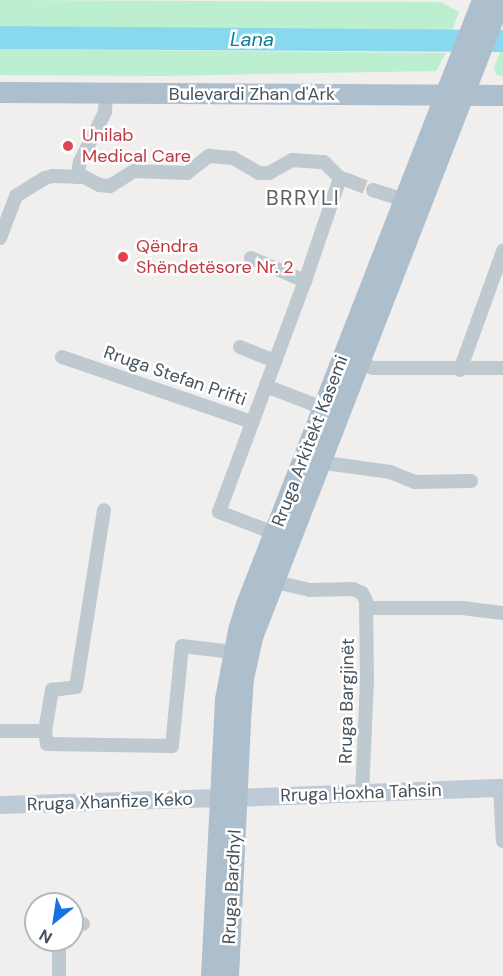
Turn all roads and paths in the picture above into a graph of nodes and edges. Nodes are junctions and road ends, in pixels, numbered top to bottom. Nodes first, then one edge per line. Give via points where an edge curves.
1 (489, 6) edge
2 (0, 92) edge
3 (106, 93) junction
4 (454, 94) junction
5 (503, 95) edge
6 (78, 177) junction
7 (373, 190) tunnel mouth
8 (404, 200) junction
9 (0, 238) edge
10 (503, 251) edge
11 (251, 258) dead end
12 (305, 281) junction
13 (240, 347) dead end
14 (62, 357) dead end
15 (275, 361) junction
16 (357, 364) junction
17 (503, 368) edge
18 (460, 370) junction
19 (266, 386) junction
20 (323, 408) junction
21 (252, 422) junction
22 (318, 462) junction
23 (471, 481) dead end
24 (104, 510) dead end
25 (274, 533) junction
26 (271, 581) junction
27 (366, 608) junction
28 (503, 613) edge
29 (233, 652) junction
30 (45, 730) junction
31 (0, 731) edge
32 (501, 788) edge
33 (362, 793) junction
34 (228, 798) junction
35 (0, 805) edge
36 (503, 841) edge
37 (59, 952) edge
38 (59, 976) edge
39 (211, 976) edge
40 (228, 976) edge

1 - 4 main road
2 - 3 main road, Bulevardi Zhan d'Ark
3 - 4 main road, Bulevardi Zhan d'Ark
3 - 6 street via 105,112
4 - 5 main road, Bulevardi Zhan d'Ark
4 - 8 main road, Rruga Arkitekt Kasemi
4 - 16 main road, Rruga Arkitekt Kasemi
6 - 9 street via 45,178 16,196
6 - 12 street via 110,186 134,171 187,173 210,156 233,158 259,173 269,173 292,160 324,162 346,180
7 - 8 street
8 - 20 main road, Rruga Arkitekt Kasemi
10 - 18 street
11 - 12 street
12 - 15 street
13 - 15 street
14 - 21 street, Rruga Stefan Prifti
15 - 19 street
16 - 18 street via 367,368
16 - 22 main road, Rruga Arkitekt Kasemi
17 - 18 street
19 - 20 street
19 - 21 street
20 - 25 main road, Rruga Arkitekt Kasemi
21 - 25 street, Rruga Stefan Prifti via 219,512
22 - 23 street via 390,472 416,482
22 - 26 main road, Rruga Arkitekt Kasemi
24 - 30 street via 76,687 52,690
25 - 29 main road, Rruga Arkitekt Kasemi via 246,604
26 - 27 street via 310,590 353,590 362,593
26 - 34 main road, Rruga Arkitekt Kasemi via 252,636 243,678
27 - 28 street via 462,608
27 - 33 street, Rruga Bargjinët
29 - 30 street via 182,646 172,746 47,744
29 - 34 main road, Rruga Arkitekt Kasemi via 225,699
30 - 31 street
32 - 33 main road, Rruga Hoxha Tahsin
32 - 36 street
33 - 34 main road, Rruga Hoxha Tahsin
34 - 35 main road, Rruga Xhanfize Keko
34 - 39 main road, Rruga Bardhyl
34 - 40 main road, Rruga Bardhyl
37 - 38 street

